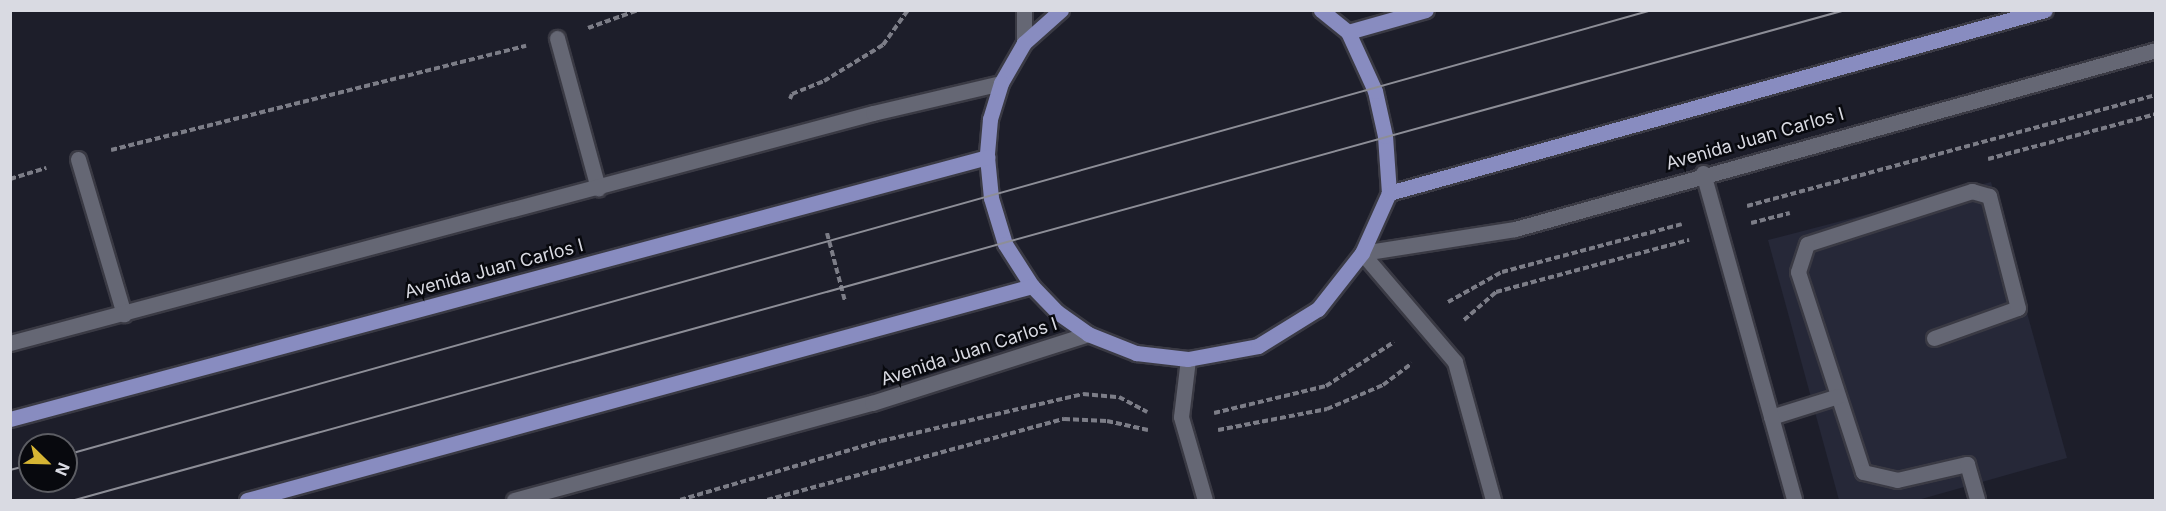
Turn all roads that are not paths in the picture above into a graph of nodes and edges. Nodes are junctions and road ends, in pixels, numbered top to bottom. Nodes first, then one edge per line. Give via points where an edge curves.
1 (1024, 10) edge
2 (1061, 10) edge
3 (1321, 10) edge
4 (1426, 10) edge
5 (2045, 10) edge
6 (1348, 32) junction
7 (557, 38) road end
8 (1024, 43) junction
9 (2156, 50) edge
10 (1001, 83) junction
11 (987, 157) junction
12 (78, 159) road end
13 (1703, 174) junction
14 (598, 189) junction
15 (1389, 193) junction
16 (1362, 253) junction
17 (1032, 286) junction
18 (123, 314) junction
19 (1088, 334) junction
20 (1934, 338) dead end
21 (10, 343) edge
22 (1188, 359) junction
23 (1838, 396) junction
24 (1771, 417) junction
25 (10, 419) edge
26 (516, 500) edge
27 (247, 501) edge
28 (1205, 501) edge
29 (1492, 501) edge
30 (1794, 501) edge
31 (1977, 501) edge

1 - 8 street
2 - 8 main road, Avenida Juan Carlos I
3 - 6 main road, Avenida Juan Carlos I
4 - 6 main road
5 - 15 main road
6 - 15 main road, Avenida Juan Carlos I via 1375,91 1385,136
7 - 14 street
8 - 10 main road, Avenida Juan Carlos I
9 - 13 street, Avenida Juan Carlos I
10 - 11 main road, Avenida Juan Carlos I via 990,119
10 - 14 street via 873,113
11 - 17 main road, Avenida Juan Carlos I via 991,198 1005,244
11 - 25 main road, Avenida Juan Carlos I
12 - 18 street
13 - 16 street, Avenida Juan Carlos I via 1515,229
13 - 24 street
14 - 18 street
15 - 16 main road, Avenida Juan Carlos I
16 - 22 main road, Avenida Juan Carlos I via 1318,309 1258,346
16 - 29 street via 1455,362
17 - 19 main road, Avenida Juan Carlos I
17 - 27 main road
18 - 21 street
19 - 22 main road, Avenida Juan Carlos I via 1136,353
19 - 26 street, Avenida Juan Carlos I via 872,403
20 - 23 street via 2018,308 1989,196 1972,191 1807,244 1798,272
22 - 28 street via 1181,417
23 - 24 street
23 - 31 street via 1863,471 1897,480 1967,464
24 - 30 street

